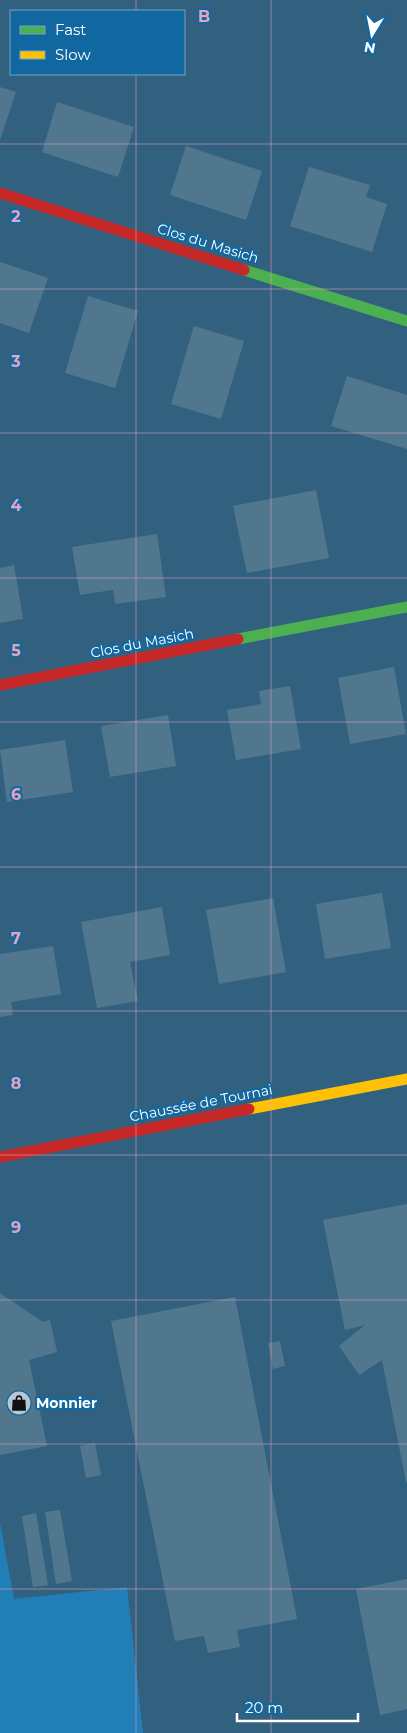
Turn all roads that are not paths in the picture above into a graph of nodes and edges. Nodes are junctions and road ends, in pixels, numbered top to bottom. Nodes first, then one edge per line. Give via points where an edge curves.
1 (0, 193) edge
2 (407, 322) edge
3 (407, 607) edge
4 (0, 686) edge
5 (407, 1079) edge
6 (0, 1157) edge

1 - 2 street, Clos du Masich
3 - 4 street, Clos du Masich
5 - 6 street, Chaussée de Tournai

